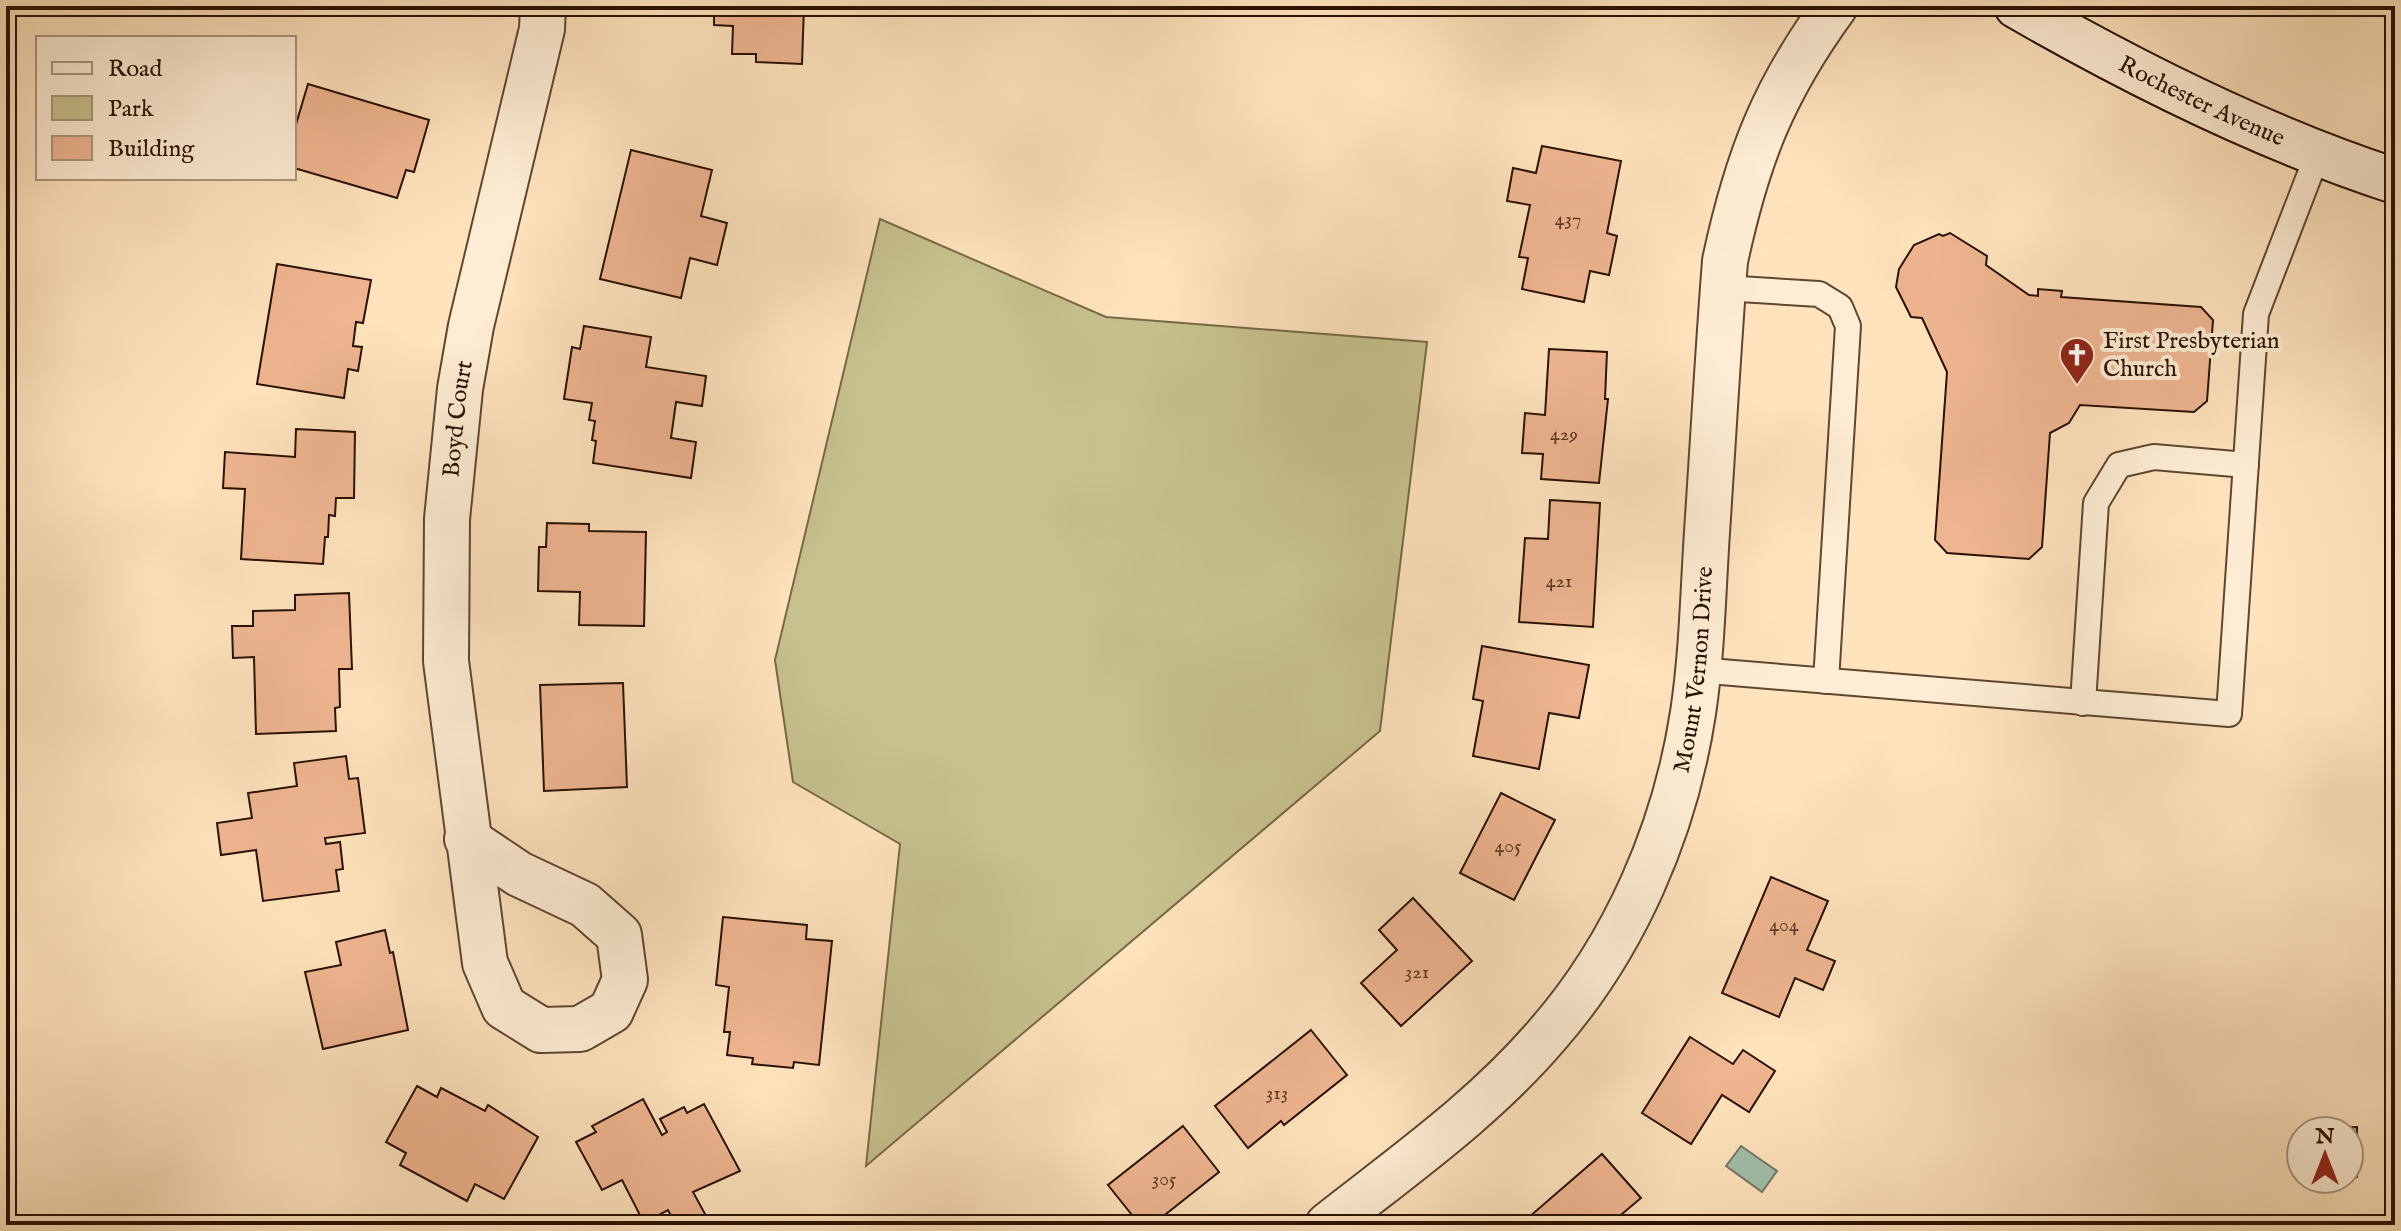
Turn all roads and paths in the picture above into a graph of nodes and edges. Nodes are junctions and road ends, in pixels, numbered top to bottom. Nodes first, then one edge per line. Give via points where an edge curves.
1 (543, 6) edge
2 (1835, 6) edge
3 (2017, 6) edge
4 (2318, 153) junction
5 (2395, 181) edge
6 (1723, 288) junction
7 (2246, 465) junction
8 (1697, 670) junction
9 (1826, 681) junction
10 (2083, 703) junction
11 (467, 839) dead end
12 (1328, 1225) edge

1 - 11 street, Boyd Court via 542,29 471,326 447,519 446,661
2 - 6 street, Mount Vernon Drive via 1797,58 1764,122 1740,190
3 - 4 street, Rochester Avenue via 2102,55
4 - 5 street, Rochester Avenue
4 - 7 lane via 2256,314
6 - 8 street, Mount Vernon Drive
6 - 9 lane via 1819,294 1840,307 1848,326
7 - 10 lane via 2154,457 2119,465 2096,503
7 - 10 lane via 2229,714
8 - 9 lane
8 - 12 street, Mount Vernon Drive via 1693,714 1669,814 1629,912 1589,981 1487,1099
9 - 10 lane

